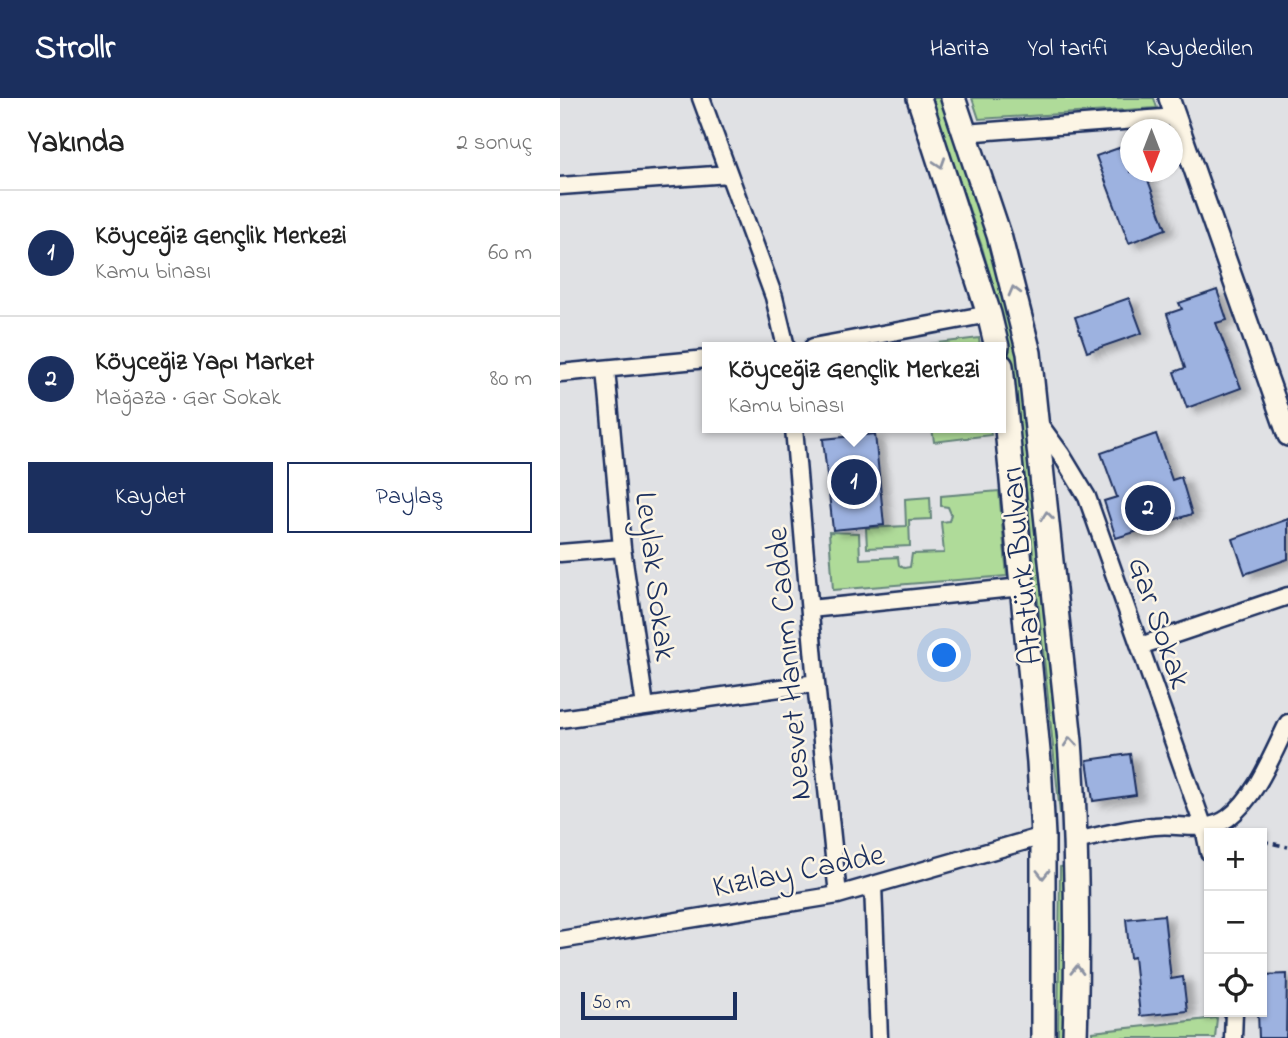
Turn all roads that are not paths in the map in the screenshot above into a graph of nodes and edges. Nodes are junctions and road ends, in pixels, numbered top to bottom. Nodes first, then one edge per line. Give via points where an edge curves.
1 (701, 98) edge
2 (919, 98) edge
3 (953, 98) edge
4 (1169, 98) edge
5 (1176, 117) junction
6 (964, 133) junction
7 (729, 174) junction
8 (560, 186) edge
9 (989, 314) junction
10 (785, 342) edge
11 (840, 342) edge
12 (996, 342) edge
13 (702, 359) edge
14 (606, 369) junction
15 (560, 373) edge
16 (1006, 419) edge
17 (1037, 421) junction
18 (794, 433) edge
19 (1288, 436) edge
20 (622, 548) junction
21 (560, 553) edge
22 (1022, 587) junction
23 (1288, 596) edge
24 (810, 609) junction
25 (1140, 646) junction
26 (816, 683) junction
27 (645, 706) junction
28 (560, 719) edge
29 (1288, 723) edge
30 (1204, 828) junction
31 (1043, 836) junction
32 (1076, 841) junction
33 (873, 885) junction
34 (838, 895) junction
35 (560, 940) edge
36 (1234, 1017) edge
37 (879, 1038) edge
38 (1043, 1038) edge
39 (1075, 1038) edge
40 (1233, 1038) edge

1 - 7 street
2 -> 9 main road
3 - 6 main road, Atatürk Bulvarı
4 - 5 street
5 - 6 street
5 - 19 street
17 -> 6 main road, Atatürk Bulvarı via 1024,326
7 - 8 street
7 - 10 street via 774,297
9 - 11 street
9 - 12 main road
13 - 14 street
14 - 15 street
14 - 20 street, Leylak Sokak
16 - 22 main road, Atatürk Bulvarı
17 - 25 street, Gar Sokak via 1087,497
32 -> 17 main road, Atatürk Bulvarı
18 - 24 street, Nesvet Hanım Cadde
20 - 21 street
20 - 27 street, Leylak Sokak
22 - 24 street
22 - 31 main road, Atatürk Bulvarı
23 - 25 street
24 - 26 street, Nesvet Hanım Cadde
25 - 30 street, Gar Sokak
26 - 27 street
26 - 34 street, Nesvet Hanım Cadde
27 - 28 street
29 - 30 street via 1242,805 1226,820
30 - 32 street via 1156,825
31 - 33 street, Kızılay Cadde
31 -> 38 main road, Atatürk Bulvarı
39 -> 32 main road, Atatürk Bulvarı
33 - 34 street, Kızılay Cadde
33 - 37 street
34 - 35 street, Kızılay Cadde
36 - 40 street

